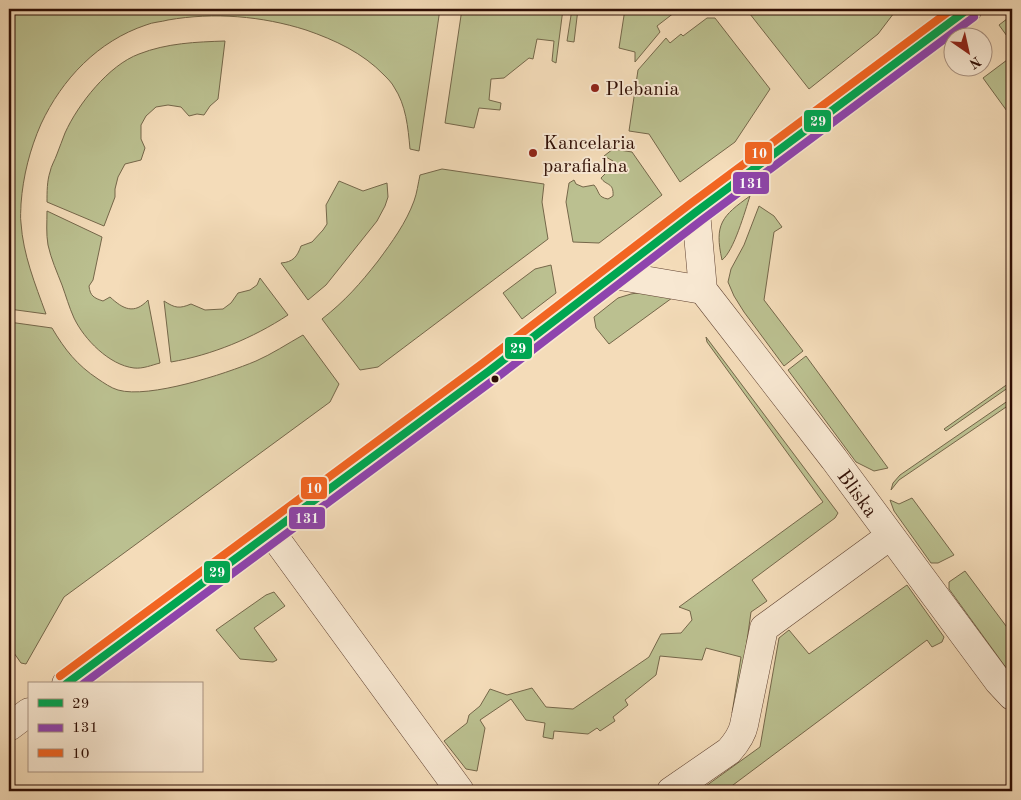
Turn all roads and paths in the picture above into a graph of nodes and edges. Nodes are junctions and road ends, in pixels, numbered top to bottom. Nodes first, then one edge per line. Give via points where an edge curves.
1 (968, 9) edge
2 (696, 212) junction
3 (614, 275) junction
4 (703, 290) junction
5 (271, 532) junction
6 (890, 536) junction
7 (69, 682) edge
8 (1012, 696) edge
9 (28, 713) edge
10 (9, 727) edge
11 (460, 791) edge
12 (671, 791) edge

1 - 2 street
2 - 3 street
2 - 4 street
3 - 4 street
3 - 5 street
4 - 6 street, Bliska
5 - 7 street
5 - 11 street
6 - 8 street, Bliska
6 - 12 street via 764,628 743,731 729,751
9 - 10 street

